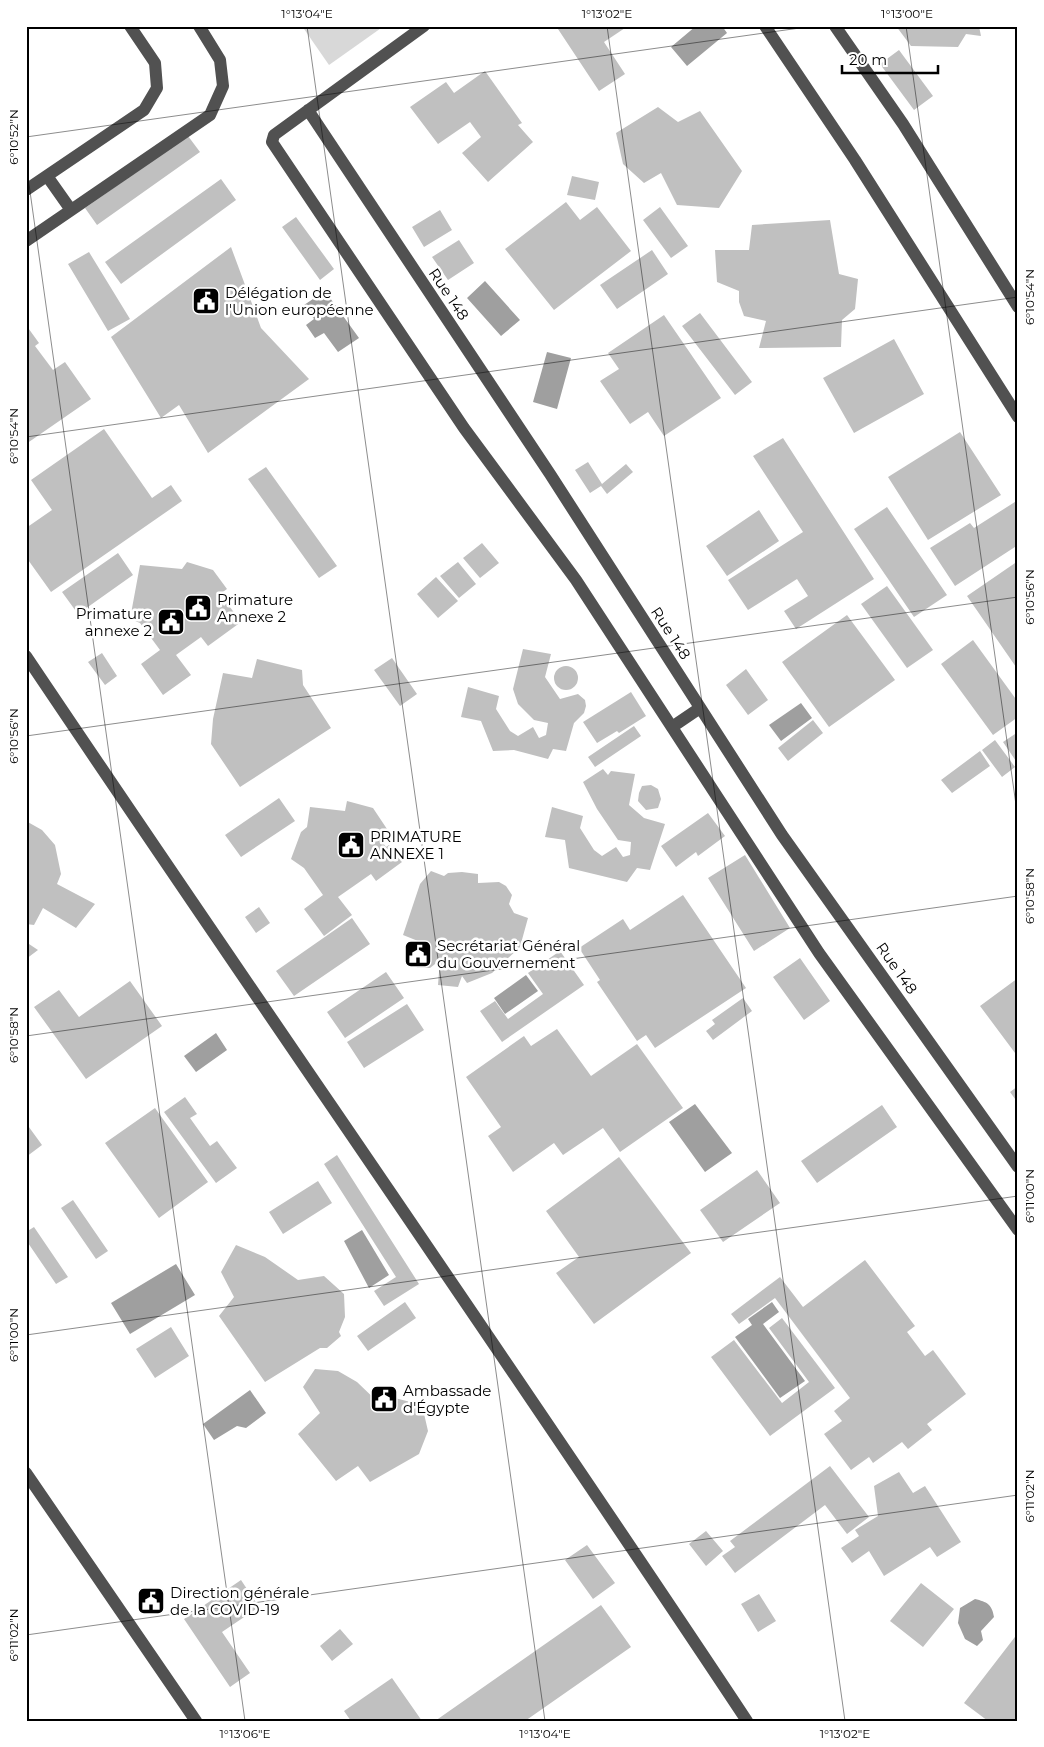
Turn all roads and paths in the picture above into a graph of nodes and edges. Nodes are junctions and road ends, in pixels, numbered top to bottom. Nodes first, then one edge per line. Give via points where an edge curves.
1 (130, 26) edge
2 (199, 26) edge
3 (424, 26) edge
4 (766, 26) edge
5 (835, 26) edge
6 (308, 110) junction
7 (47, 176) junction
8 (26, 190) edge
9 (71, 210) junction
10 (26, 240) edge
11 (1018, 307) edge
12 (1018, 417) edge
13 (26, 656) edge
14 (700, 708) junction
15 (672, 727) junction
16 (1018, 1167) edge
17 (1018, 1230) edge
18 (26, 1473) edge
19 (196, 1721) edge
20 (747, 1721) edge

1 - 7 street via 155,63 157,88 144,110
2 - 9 street via 220,60 223,86 210,115
3 - 6 street
4 - 12 street
5 - 11 street via 903,124
6 - 14 street, Rue 148 via 550,474
6 - 15 street via 274,135 272,142 276,150 464,428 576,580
7 - 8 street
7 - 9 street
9 - 10 street
13 - 20 street via 621,1530
14 - 15 street
14 - 16 street, Rue 148 via 782,835
15 - 17 street via 819,953
18 - 19 street

